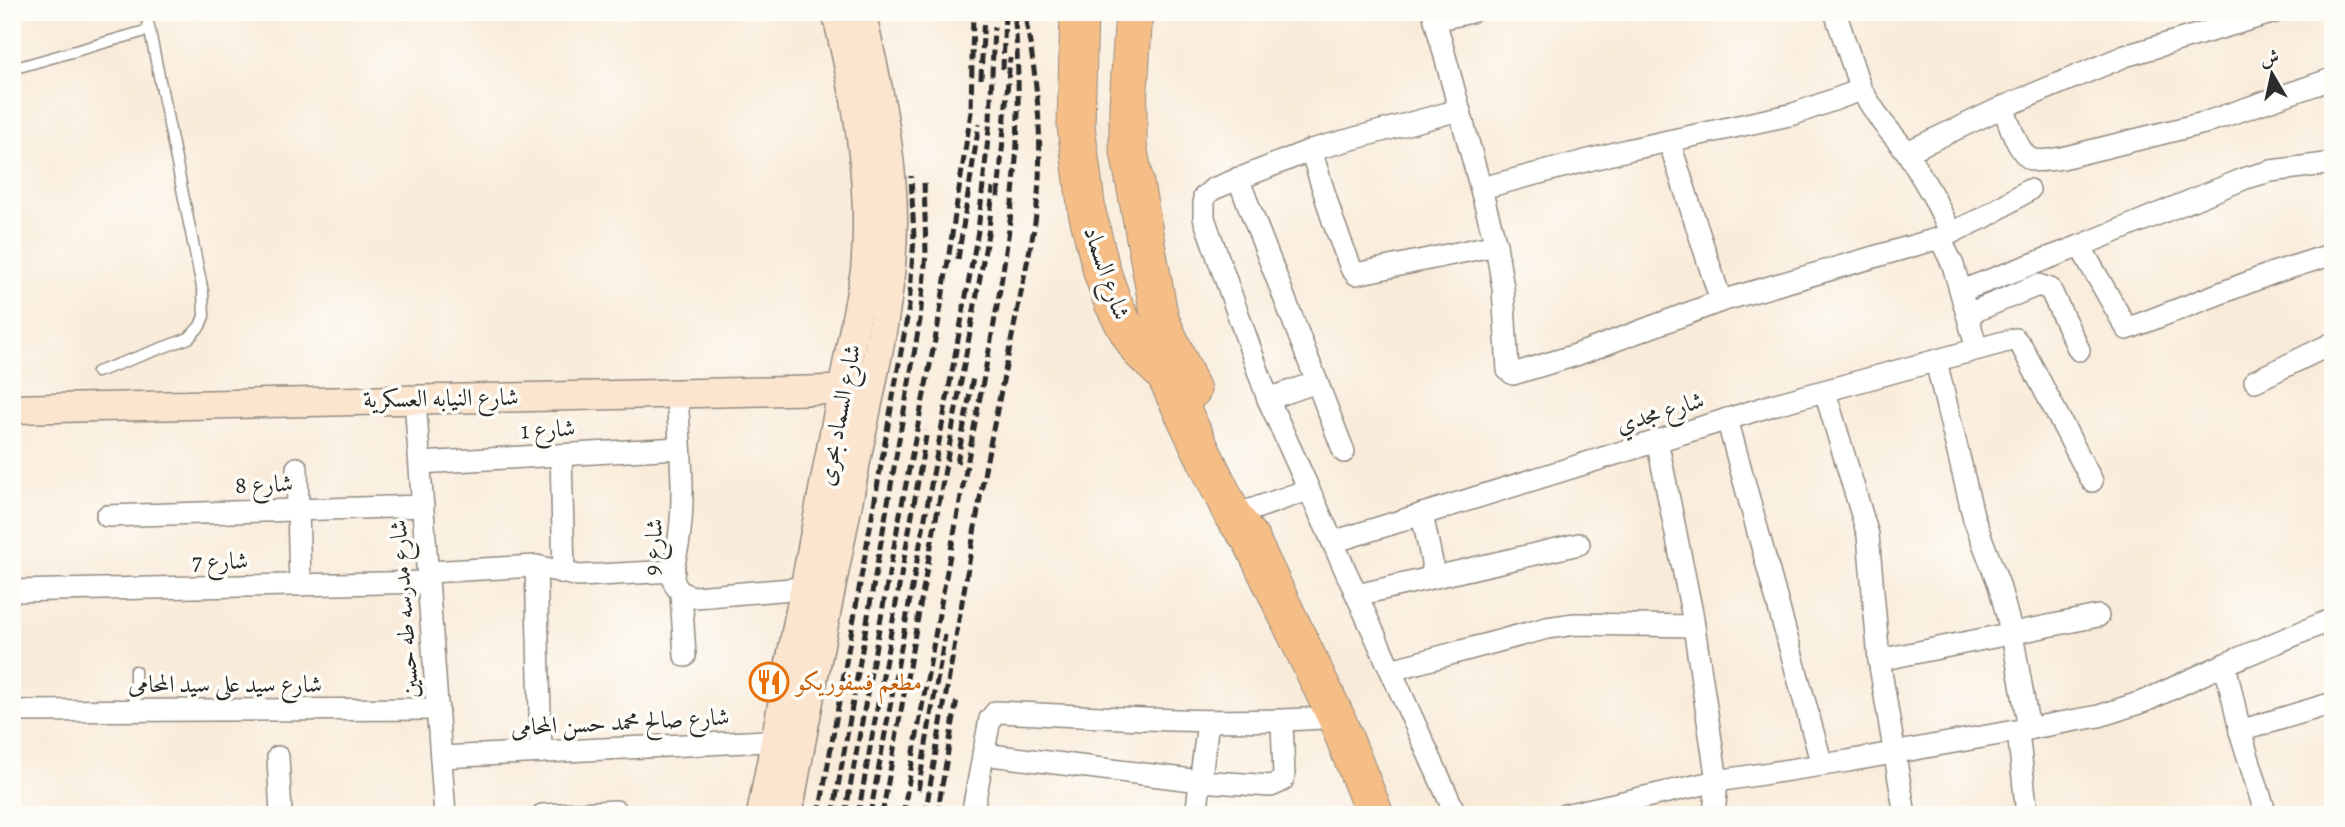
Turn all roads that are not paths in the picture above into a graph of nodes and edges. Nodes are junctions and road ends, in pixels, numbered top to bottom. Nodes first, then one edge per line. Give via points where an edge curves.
1 (146, 12) edge
2 (836, 12) edge
3 (861, 12) edge
4 (1079, 12) edge
5 (1100, 12) edge
6 (1118, 12) edge
7 (1134, 12) edge
8 (1471, 12) edge
9 (1835, 12) edge
10 (2275, 12) edge
11 (1434, 16) edge
12 (149, 30) junction
13 (12, 69) edge
14 (862, 70) junction
15 (2329, 80) dead end
16 (1861, 90) junction
17 (2003, 107) junction
18 (1459, 110) junction
19 (1669, 141) junction
20 (1311, 149) junction
21 (1907, 152) junction
22 (2333, 163) edge
23 (1238, 178) junction
24 (1482, 188) junction
25 (2029, 190) dead end
26 (1109, 193) junction
27 (1945, 235) junction
28 (1496, 245) junction
29 (2080, 246) junction
30 (2333, 254) edge
31 (1961, 291) junction
32 (1721, 301) junction
33 (1968, 314) junction
34 (1160, 319) junction
35 (2333, 343) edge
36 (1977, 349) junction
37 (2079, 350) dead end
38 (1936, 361) junction
39 (97, 372) dead end
40 (1165, 375) junction
41 (2255, 381) dead end
42 (1317, 382) junction
43 (857, 389) junction
44 (1825, 392) junction
45 (677, 393) junction
46 (415, 399) junction
47 (1268, 400) junction
48 (12, 409) edge
49 (1727, 419) junction
50 (1657, 440) junction
51 (679, 448) junction
52 (1344, 452) dead end
53 (561, 455) junction
54 (420, 463) junction
55 (297, 468) dead end
56 (2092, 481) dead end
57 (1308, 490) junction
58 (423, 506) junction
59 (298, 509) junction
60 (1422, 514) junction
61 (107, 516) dead end
62 (1244, 522) junction
63 (1333, 542) junction
64 (1579, 544) dead end
65 (536, 566) junction
66 (674, 571) junction
67 (564, 573) junction
68 (428, 577) junction
69 (1435, 577) junction
70 (300, 585) junction
71 (819, 587) junction
72 (12, 591) edge
73 (681, 593) junction
74 (1357, 595) junction
75 (2098, 616) dead end
76 (2333, 619) edge
77 (1694, 626) junction
78 (2012, 634) junction
79 (685, 656) dead end
80 (1879, 660) junction
81 (2225, 664) junction
82 (1391, 670) junction
83 (135, 671) dead end
84 (2333, 703) edge
85 (438, 709) junction
86 (12, 711) edge
87 (135, 711) junction
88 (1336, 717) junction
89 (1282, 721) junction
90 (1208, 722) junction
91 (2024, 730) junction
92 (2240, 731) junction
93 (788, 740) junction
94 (541, 752) junction
95 (1893, 753) junction
96 (983, 754) junction
97 (278, 757) dead end
98 (441, 757) junction
99 (1822, 765) junction
100 (1200, 781) junction
101 (1717, 781) junction
102 (616, 811) dead end
103 (564, 814) edge
104 (281, 815) edge
105 (445, 815) edge
106 (542, 815) edge
107 (761, 815) edge
108 (788, 815) edge
109 (972, 815) edge
110 (1196, 815) edge
111 (1375, 815) edge
112 (1457, 815) edge
113 (1565, 815) edge
114 (1714, 815) edge
115 (1905, 815) edge
116 (2026, 815) edge
117 (2266, 815) edge

1 - 12 lane
2 - 14 street, شارع السماد بحرى
3 - 14 street, شارع السماد بحرى
4 - 40 highway, شارع السماد via 1076,126 1095,248 1125,326 1140,351
5 - 26 highway via 1093,141
6 - 26 highway via 1109,115
7 - 34 highway, شارع السماد via 1128,146
8 - 11 street
9 - 16 street
10 - 17 street via 2125,56
11 - 18 street
12 - 13 lane
12 - 39 lane via 185,197 204,316 190,338
14 - 43 street, شارع السماد بحرى via 878,171 893,221 890,276
15 - 17 street via 2204,123 2045,160 2026,156
16 - 19 street via 1794,114
16 - 21 street
17 - 21 street
18 - 20 street
18 - 24 street
19 - 24 street
19 - 32 street
20 - 23 street
20 - 28 street via 1333,221 1356,274
21 - 27 street via 1934,198
22 - 29 street via 2246,178
23 - 42 street
23 - 47 street via 1208,193 1203,201 1205,218
24 - 28 street
25 - 27 street via 1985,218
26 - 34 highway
26 - 40 highway via 1121,269
27 - 31 street
27 - 32 street
28 - 32 street via 1508,370 1513,374
29 - 30 street via 2127,328
29 - 31 street
31 - 33 street
33 - 36 street
33 - 37 street via 2045,286
34 - 62 highway, شارع السماد
35 - 41 street
36 - 38 street, شارع مجدي
36 - 56 street, شارع مجدي via 2015,339
38 - 44 street, شارع مجدي
38 - 78 street via 1974,519
40 - 62 highway, شارع السماد
42 - 47 street
42 - 52 street
43 - 45 street, شارع النيابه العسكرية
43 - 71 street, شارع السماد بحرى
44 - 49 street, شارع مجدي
44 - 80 street via 1868,535
45 - 46 street, شارع النيابه العسكرية
45 - 51 street, شارع 9
46 - 48 street, شارع النيابه العسكرية
46 - 54 street, شارع مدرسه طه حسين
47 - 57 street
49 - 50 street, شارع مجدي
49 - 99 street
50 - 60 street, شارع مجدي
50 - 77 street
51 - 53 street, شارع 1
51 - 66 street, شارع 9 via 682,500
53 - 54 street, شارع 1
53 - 67 street
54 - 58 street, شارع مدرسه طه حسين
55 - 59 street
57 - 62 street
57 - 63 street
58 - 59 street, شارع 8
58 - 68 street, شارع مدرسه طه حسين
59 - 61 street, شارع 8
59 - 70 street
60 - 63 street, شارع مجدي
60 - 69 street
62 - 88 highway, شارع السماد
63 - 74 street
64 - 69 street
65 - 67 street, شارع 7
65 - 68 street, شارع 7
65 - 94 street
66 - 67 street, شارع 7
66 - 73 street, شارع 9 via 674,583
68 - 70 street, شارع 7
68 - 85 street, شارع مدرسه طه حسين
69 - 74 street
70 - 72 street, شارع 7
71 - 73 street, شارع 9 via 695,597
71 - 93 street, شارع السماد بحرى
73 - 79 street
74 - 82 street
75 - 78 street
76 - 81 street
77 - 82 street via 1575,624
77 - 101 street
78 - 80 street
78 - 91 street
80 - 95 street
81 - 91 street via 2134,705
81 - 92 street
82 - 112 street
83 - 87 lane
84 - 92 street
85 - 87 street, شارع سيد على سيد المحامى
85 - 98 street, شارع مدرسه طه حسين
86 - 87 street, شارع سيد على سيد المحامى
88 - 89 street
88 - 111 highway, شارع السماد
89 - 90 street
89 - 100 street via 1282,781 1272,786
90 - 96 street via 996,712 990,717
90 - 100 street
91 - 95 street
91 - 116 street
92 - 117 street
93 - 94 street, شارع صالح محمد حسن المحامى
93 - 107 street, شارع السماد بحرى
93 - 108 street, شارع السماد بحرى
94 - 98 street, شارع صالح محمد حسن المحامى
95 - 99 street
95 - 115 street
96 - 100 street
96 - 109 street
97 - 104 street
98 - 105 street, شارع مدرسه طه حسين
99 - 101 street
100 - 110 street
101 - 113 street
101 - 114 street
102 - 103 street
103 - 106 street

